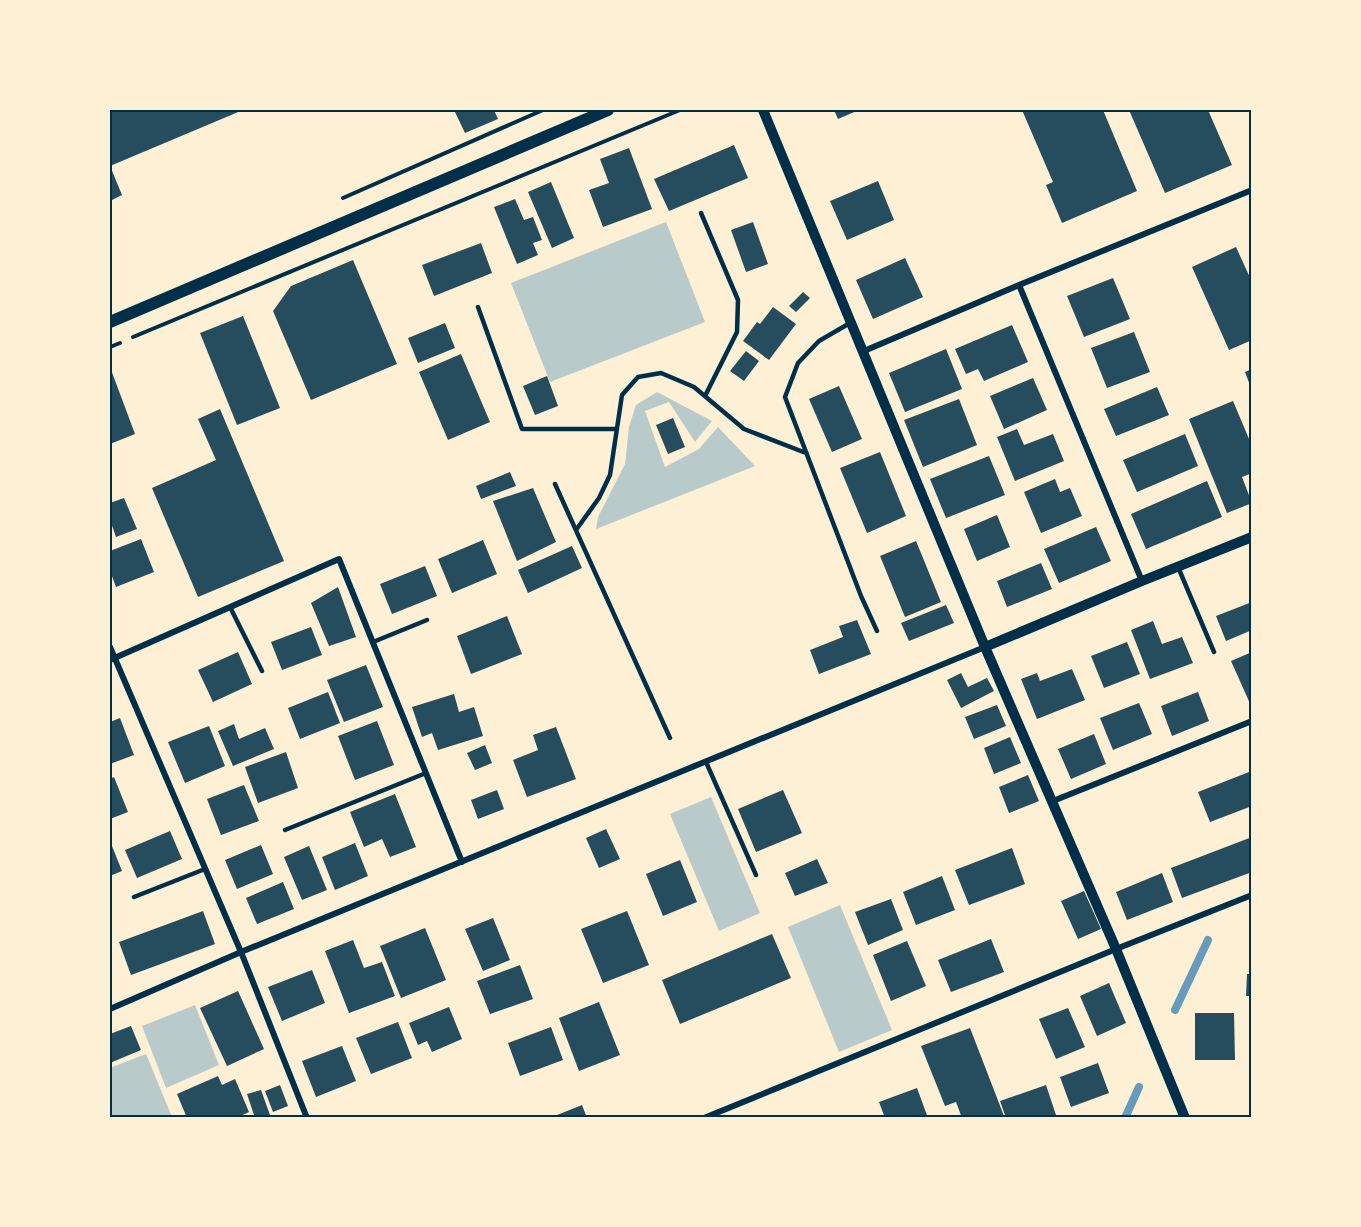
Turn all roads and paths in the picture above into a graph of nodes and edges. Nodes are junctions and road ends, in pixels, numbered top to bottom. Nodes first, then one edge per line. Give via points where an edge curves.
1 (608, 110) edge
2 (681, 110) edge
3 (763, 110) edge
4 (1251, 190) edge
5 (701, 213) dead end
6 (1019, 285) junction
7 (478, 307) dead end
8 (852, 321) junction
9 (110, 322) edge
10 (131, 338) dead end
11 (120, 342) dead end
12 (110, 347) edge
13 (864, 351) junction
14 (705, 396) junction
15 (616, 429) junction
16 (807, 453) junction
17 (555, 484) dead end
18 (576, 530) junction
19 (1251, 537) edge
20 (1178, 567) junction
21 (1142, 581) junction
22 (230, 608) junction
23 (428, 620) dead end
24 (877, 631) dead end
25 (373, 642) junction
26 (110, 647) edge
27 (986, 647) junction
28 (1214, 652) dead end
29 (112, 659) edge
30 (262, 671) dead end
31 (1251, 721) edge
32 (670, 738) dead end
33 (706, 762) junction
34 (426, 773) junction
35 (1053, 801) junction
36 (285, 830) dead end
37 (462, 862) junction
38 (205, 869) junction
39 (756, 874) dead end
40 (1251, 895) edge
41 (134, 897) dead end
42 (1116, 949) junction
43 (241, 952) junction
44 (110, 1009) edge
45 (307, 1118) edge
46 (704, 1118) edge
47 (1185, 1118) edge

1 - 9 main road
2 - 10 path
3 - 8 street
4 - 6 street
5 - 14 lane via 738,300 736,332
6 - 13 street
6 - 21 street
7 - 15 lane via 522,429
8 - 13 street
8 - 16 lane via 819,341 798,363 785,397
11 - 12 path
13 - 27 street
14 - 15 lane via 694,387 661,374 638,377 622,395
14 - 16 lane via 744,429
15 - 18 lane via 610,475
16 - 24 lane
17 - 18 lane
18 - 32 lane
19 - 20 street
20 - 21 street
20 - 28 lane
21 - 27 street
22 - 25 street via 339,559
22 - 29 street
22 - 30 lane
23 - 25 lane
25 - 34 street
26 - 29 street
27 - 33 street
27 - 35 street
29 - 38 street
31 - 35 street
33 - 37 street
33 - 39 lane
34 - 36 lane
34 - 37 street
35 - 42 street
37 - 43 street
38 - 41 lane
38 - 43 street
40 - 42 street
42 - 46 street
42 - 47 street
43 - 44 street
43 - 45 street

